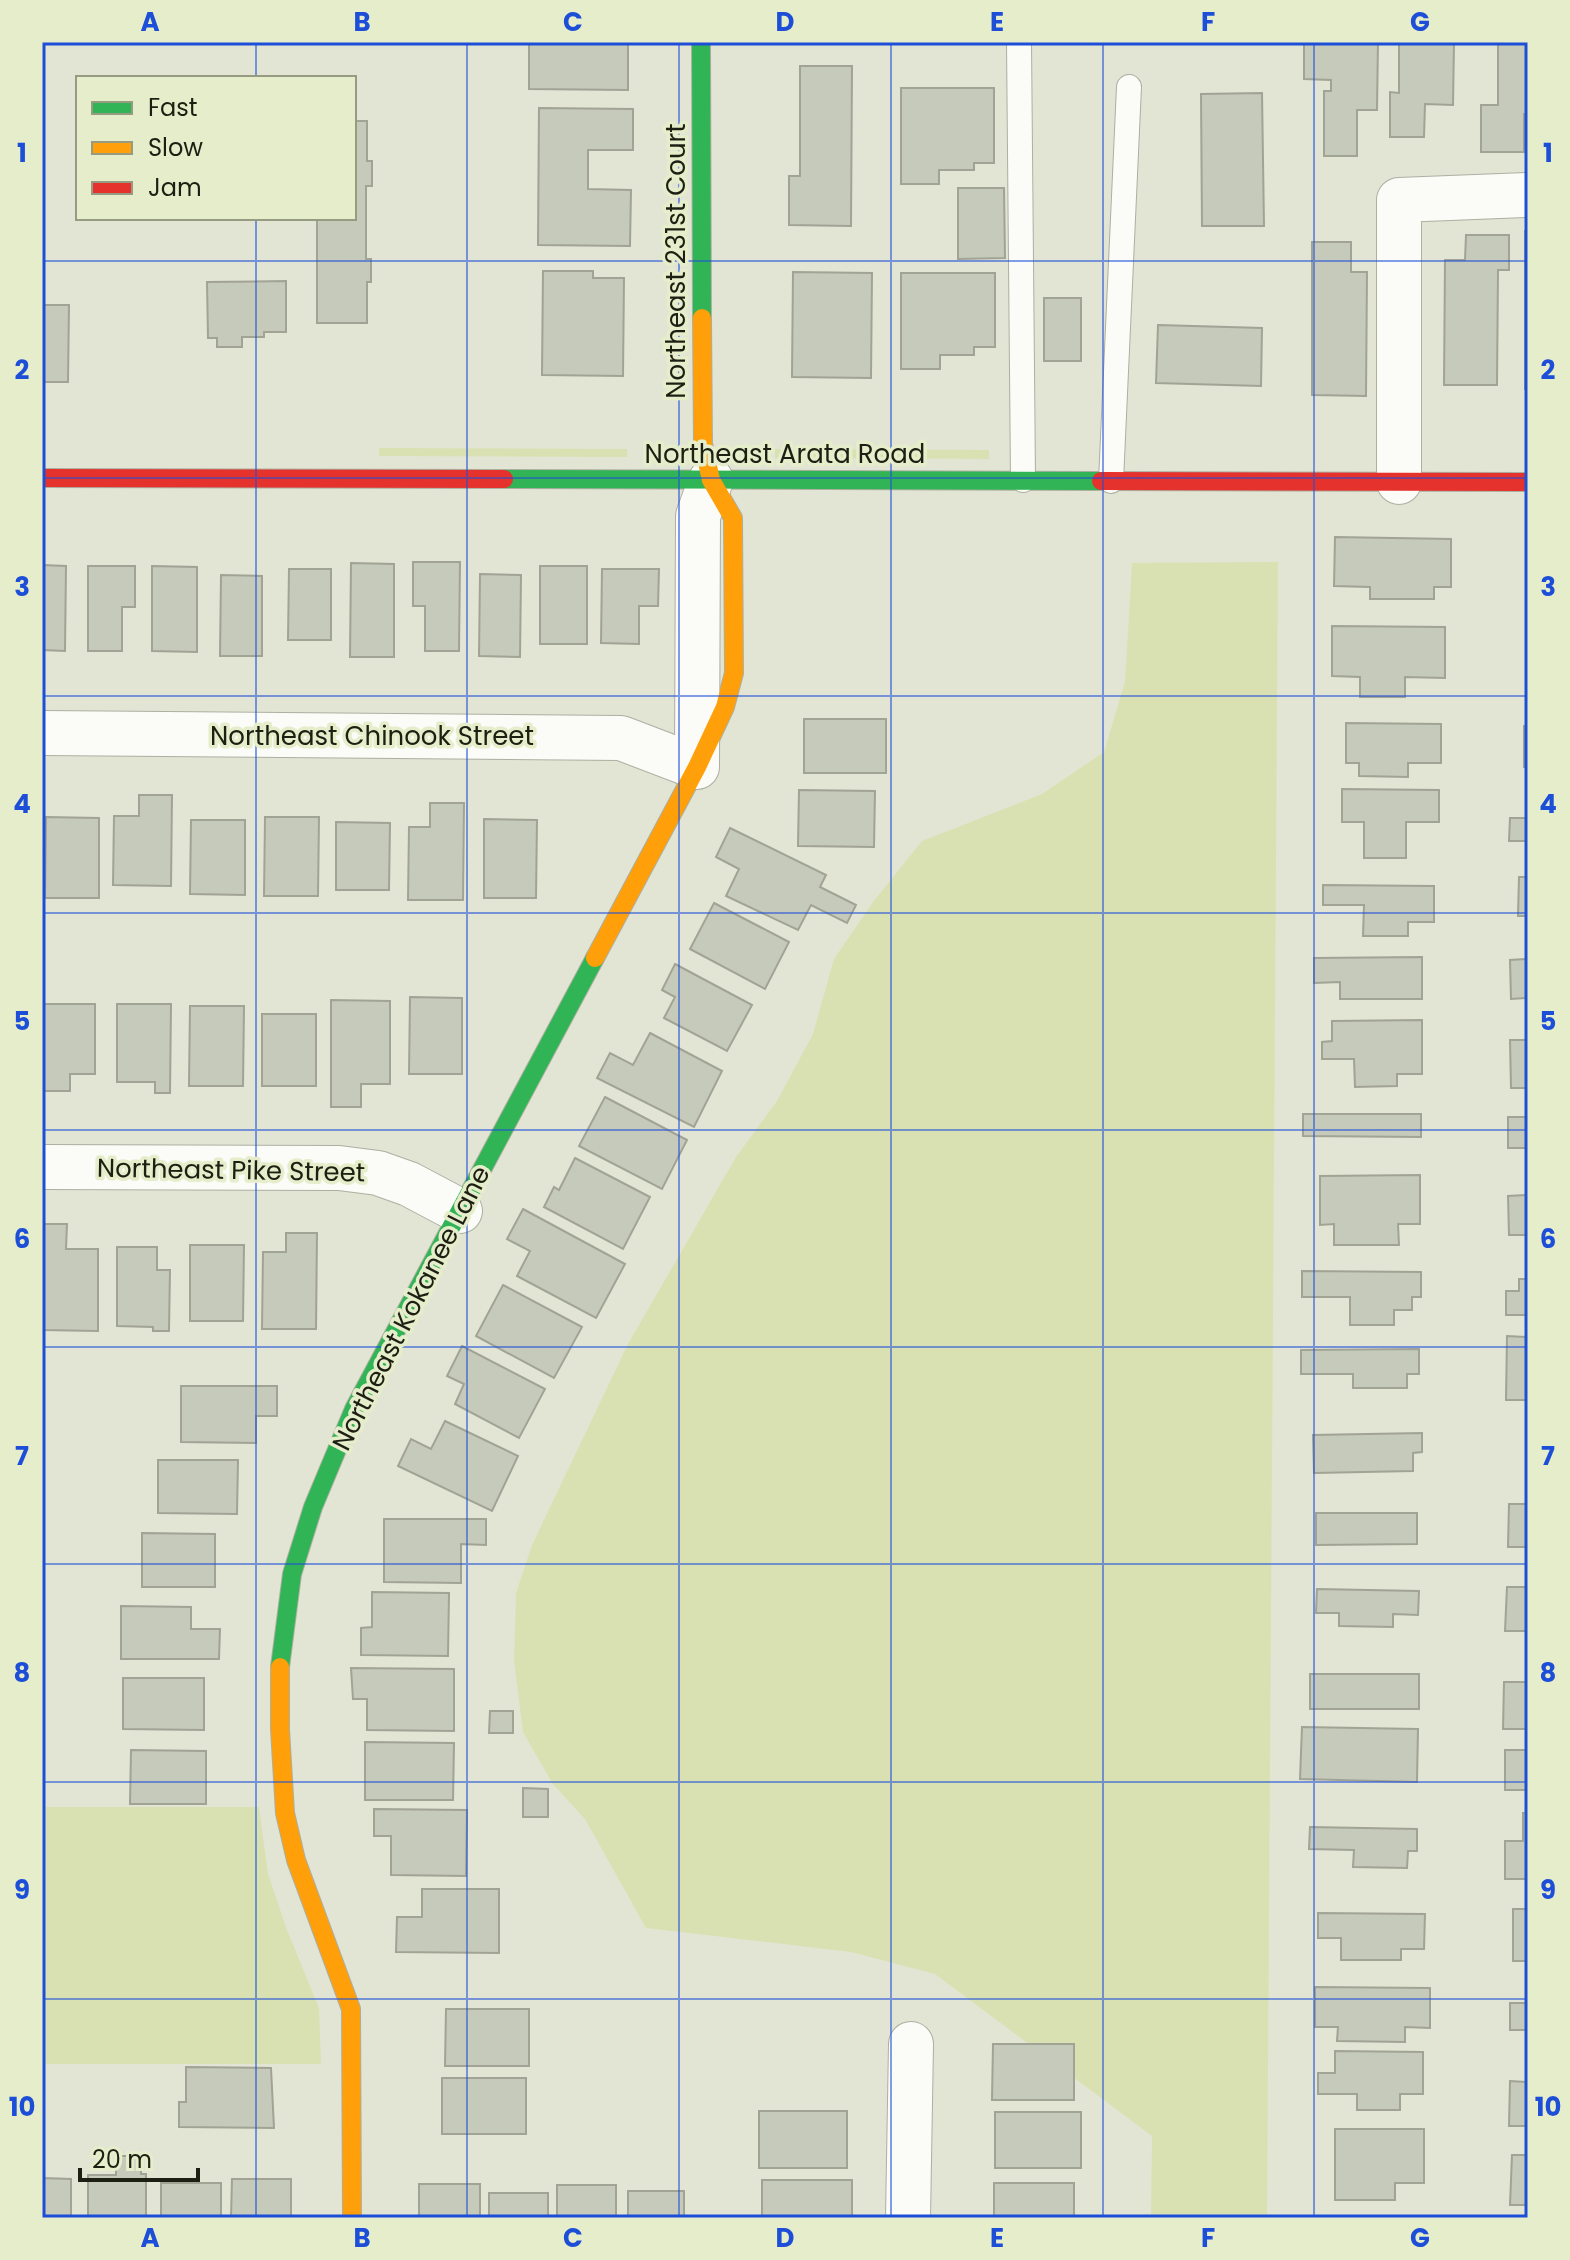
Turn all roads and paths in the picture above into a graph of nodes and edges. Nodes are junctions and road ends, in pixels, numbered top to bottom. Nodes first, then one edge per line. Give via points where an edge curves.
1 (701, 42) edge
2 (1019, 42) edge
3 (1129, 87) dead end
4 (1528, 195) edge
5 (42, 478) edge
6 (711, 480) junction
7 (1023, 480) junction
8 (1111, 481) junction
9 (1399, 482) junction
10 (1528, 482) edge
11 (42, 733) edge
12 (697, 767) junction
13 (42, 1167) edge
14 (460, 1211) junction
15 (911, 2044) dead end
16 (352, 2218) edge
17 (908, 2218) edge

1 - 6 street, Northeast 231st Court via 703,444
2 - 7 lane
3 - 8 lane
4 - 9 street via 1399,200
5 - 6 street, Northeast Arata Road
6 - 7 street, Northeast Arata Road
6 - 12 street, Northeast Kokanee Lane via 698,516
7 - 8 street, Northeast Arata Road
8 - 9 street, Northeast Arata Road
9 - 10 street, Northeast Arata Road
11 - 12 street, Northeast Chinook Street via 621,738
12 - 14 street, Northeast Kokanee Lane
13 - 14 street, Northeast Pike Street via 339,1168 388,1176
14 - 16 street, Northeast Kokanee Lane via 354,1409 313,1507 292,1574 280,1666 285,1813 296,1860 351,2009
15 - 17 street

